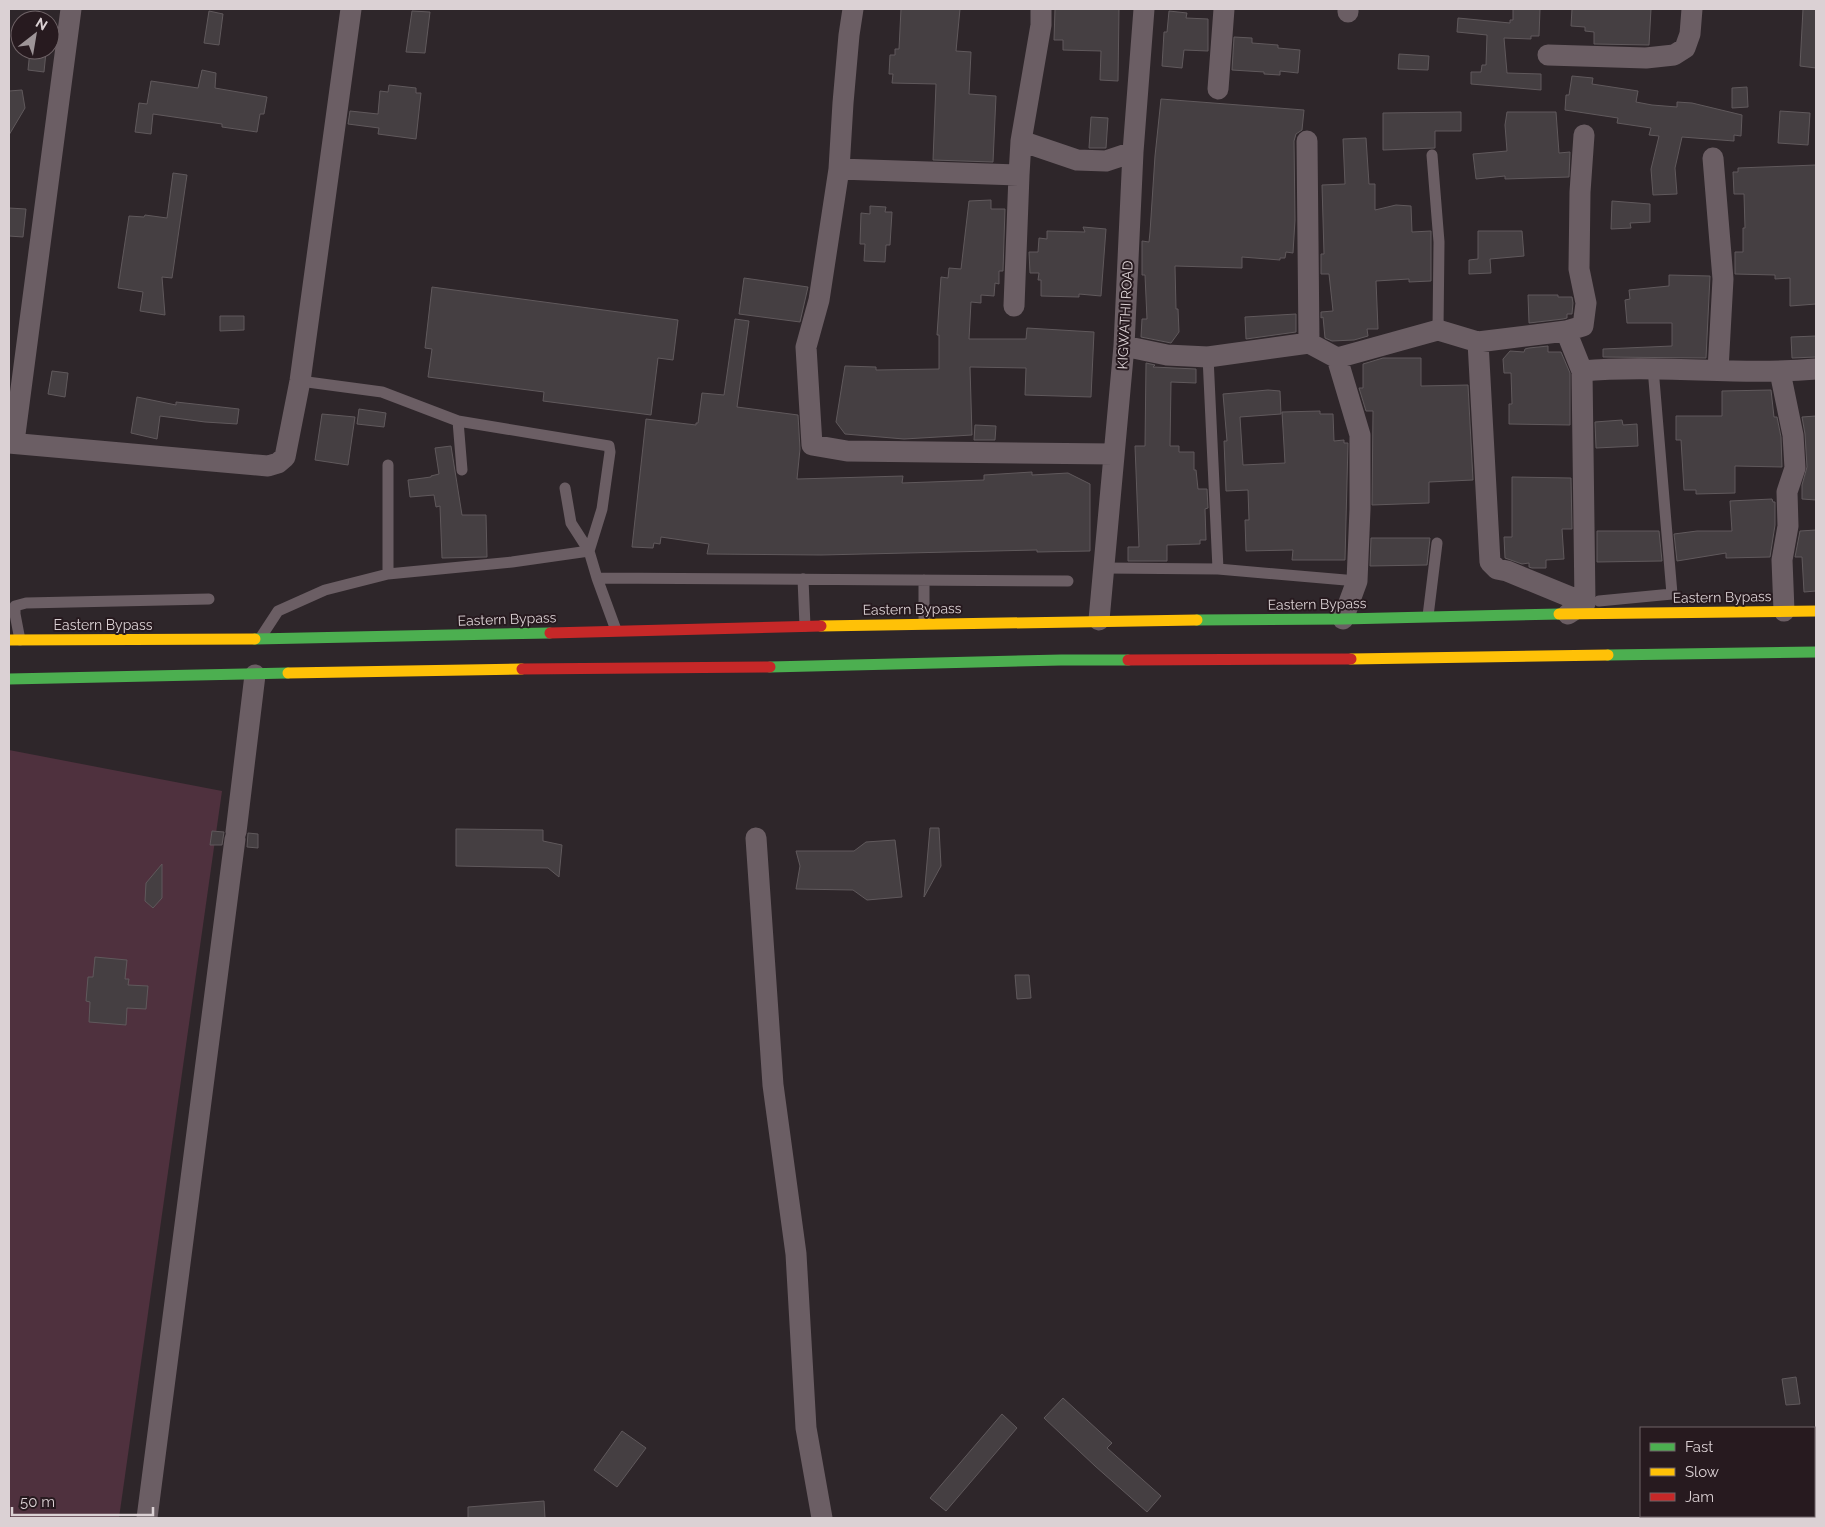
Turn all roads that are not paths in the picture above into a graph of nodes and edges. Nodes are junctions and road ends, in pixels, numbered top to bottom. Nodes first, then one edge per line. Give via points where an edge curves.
1 (71, 9) edge
2 (351, 9) edge
3 (853, 9) edge
4 (1041, 9) edge
5 (1144, 9) edge
6 (1224, 9) edge
7 (1692, 9) edge
8 (1548, 55) dead end
9 (1218, 89) dead end
10 (1584, 135) dead end
11 (1022, 141) junction
12 (1307, 141) dead end
13 (1134, 152) junction
14 (1432, 155) dead end
15 (1713, 158) dead end
16 (839, 169) junction
17 (1018, 175) junction
18 (1014, 306) dead end
19 (1438, 330) junction
20 (1566, 331) junction
21 (1478, 342) junction
22 (1309, 343) junction
23 (1124, 346) junction
24 (1208, 357) junction
25 (1338, 358) junction
26 (1653, 368) junction
27 (1816, 369) edge
28 (1718, 370) junction
29 (1582, 371) junction
30 (1780, 372) junction
31 (300, 382) junction
32 (458, 422) junction
33 (11, 442) edge
34 (1114, 454) junction
35 (388, 464) dead end
36 (462, 470) dead end
37 (565, 488) dead end
38 (1437, 543) dead end
39 (590, 551) junction
40 (1104, 568) junction
41 (1218, 569) junction
42 (388, 574) junction
43 (597, 578) junction
44 (803, 579) junction
45 (924, 580) junction
46 (1068, 581) dead end
47 (1356, 581) junction
48 (209, 599) dead end
49 (1576, 608) junction
50 (1784, 611) junction
51 (1816, 611) edge
52 (1428, 616) junction
53 (1343, 619) junction
54 (1099, 620) junction
55 (924, 624) junction
56 (805, 626) junction
57 (617, 631) junction
58 (260, 639) junction
59 (14, 640) edge
60 (1816, 652) edge
61 (255, 675) junction
62 (9, 679) edge
63 (756, 838) dead end
64 (147, 1518) edge
65 (822, 1518) edge

1 - 33 street
2 - 31 street
3 - 16 street
4 - 11 street
5 - 13 street, KIGWATHI ROAD
6 - 9 street
7 - 8 street via 1685,48 1674,55 1646,58
10 - 20 street via 1579,270 1586,303 1583,326
11 - 13 street via 1077,160 1106,161
11 - 17 street
12 - 22 street
13 - 23 street, KIGWATHI ROAD
14 - 19 lane via 1439,242
15 - 28 street via 1723,280
16 - 17 street
16 - 34 street via 819,300 806,346 812,445 847,451
17 - 18 street
19 - 21 street
19 - 25 street
20 - 21 street
20 - 29 street
21 - 49 street via 1490,562 1497,569 1507,571
22 - 24 street
22 - 25 street
23 - 24 street via 1167,355
23 - 34 street, KIGWATHI ROAD
24 - 41 lane
25 - 47 street via 1360,435
26 - 28 street
26 - 29 street
26 - 49 lane via 1672,594
27 - 30 street
28 - 30 street
29 - 49 street
30 - 50 street via 1793,435 1795,468 1787,492 1788,526 1782,560
31 - 32 lane via 382,392
31 - 33 street via 284,456 278,463 268,466
32 - 36 lane
32 - 39 lane via 609,446 602,509
34 - 40 street, KIGWATHI ROAD
35 - 42 lane
37 - 39 lane via 571,523
38 - 52 lane
39 - 42 lane
39 - 43 lane
40 - 41 lane
40 - 54 street, KIGWATHI ROAD
41 - 47 lane
42 - 58 lane via 325,590 278,611
43 - 44 lane
43 - 57 lane
44 - 45 lane
44 - 56 lane
45 - 46 lane
45 - 55 lane
47 - 53 street
48 - 59 lane via 26,603 15,606
49 - 50 main road, Eastern Bypass
49 - 52 main road, Eastern Bypass
50 - 51 main road, Eastern Bypass
52 - 53 main road, Eastern Bypass
53 - 54 main road, Eastern Bypass
54 - 55 main road, Eastern Bypass
55 - 56 main road, Eastern Bypass
56 - 57 main road, Eastern Bypass
57 - 58 main road, Eastern Bypass
58 - 59 main road, Eastern Bypass
60 - 61 main road via 1301,660 1061,660
61 - 62 main road
61 - 64 street
63 - 65 street via 773,1085 796,1254 806,1428

